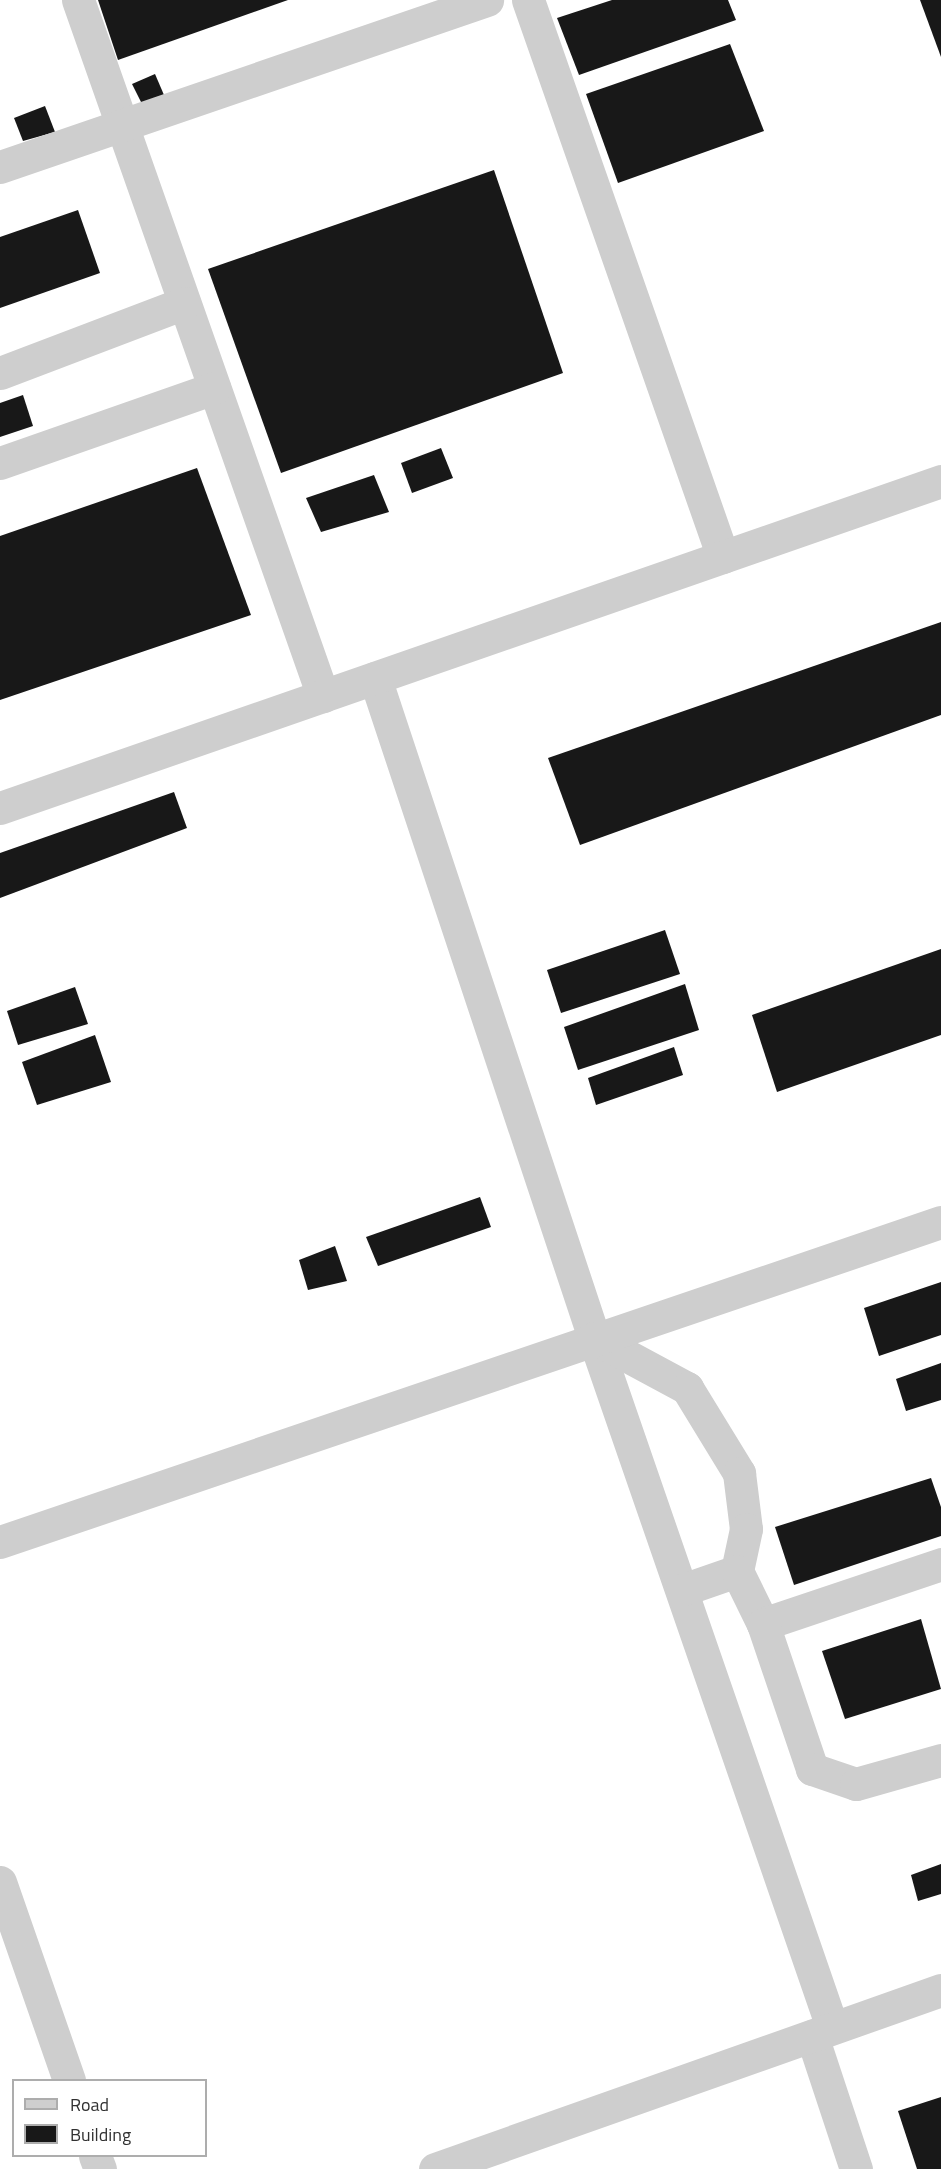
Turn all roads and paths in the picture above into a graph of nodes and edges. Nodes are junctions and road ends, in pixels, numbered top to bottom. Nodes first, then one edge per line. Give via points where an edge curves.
1 (78, 0) edge
2 (487, 0) edge
3 (528, 0) edge
4 (122, 125) junction
5 (0, 167) edge
6 (184, 303) junction
7 (0, 373) edge
8 (214, 388) junction
9 (0, 463) edge
10 (941, 481) edge
11 (723, 557) junction
12 (375, 678) junction
13 (323, 696) junction
14 (0, 808) edge
15 (941, 1222) edge
16 (594, 1338) junction
17 (0, 1542) edge
18 (941, 1564) edge
19 (737, 1571) junction
20 (681, 1590) junction
21 (763, 1624) junction
22 (941, 1760) edge
23 (0, 1882) edge
24 (941, 1990) edge
25 (822, 2031) junction
26 (69, 2079) edge
27 (435, 2169) edge
28 (856, 2169) edge

1 - 4 lane
2 - 4 lane
3 - 11 lane
4 - 5 lane
4 - 6 lane
6 - 7 lane
6 - 8 lane
8 - 9 lane
8 - 13 lane
10 - 11 lane
11 - 12 lane
12 - 13 lane
12 - 16 lane
13 - 14 lane
15 - 16 lane
16 - 17 lane
16 - 19 lane via 687,1388 739,1473 746,1529
16 - 20 lane
18 - 21 lane
19 - 20 lane
19 - 21 lane
20 - 25 lane
21 - 22 lane via 812,1769 856,1784
23 - 26 lane
24 - 25 lane
25 - 27 lane
25 - 28 lane

